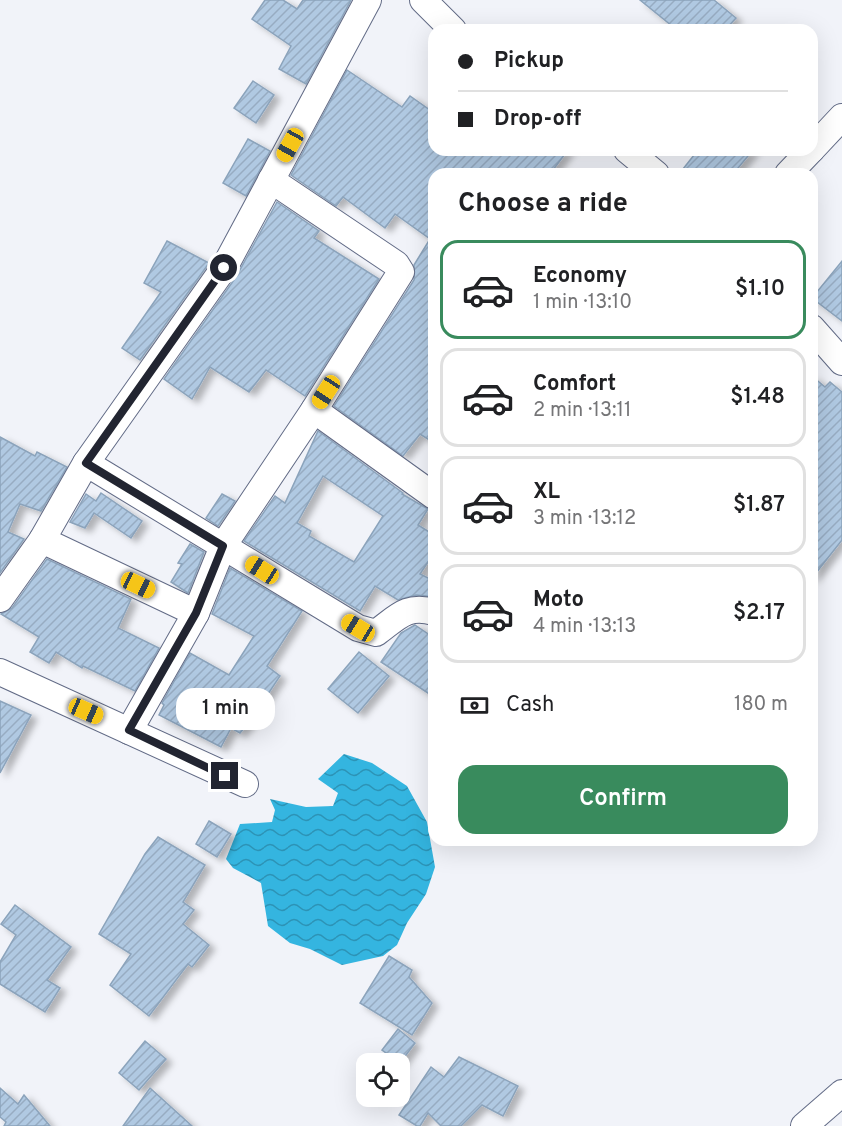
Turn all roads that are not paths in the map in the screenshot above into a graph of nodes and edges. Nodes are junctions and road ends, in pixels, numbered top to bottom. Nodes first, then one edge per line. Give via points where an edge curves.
1 (368, 0) edge
2 (423, 0) edge
3 (447, 24) edge
4 (842, 117) edge
5 (818, 143) edge
6 (634, 156) edge
7 (805, 156) edge
8 (649, 168) edge
9 (794, 168) edge
10 (271, 180) junction
11 (818, 335) edge
12 (842, 362) edge
13 (314, 410) junction
14 (86, 463) junction
15 (428, 492) edge
16 (42, 540) junction
17 (223, 546) junction
18 (0, 599) edge
19 (428, 610) edge
20 (196, 613) junction
21 (0, 672) edge
22 (129, 730) junction
23 (245, 784) dead end
24 (842, 1093) edge
25 (804, 1126) edge

1 - 10 street
2 - 3 street
4 - 5 street
6 - 8 street
7 - 9 street
10 - 13 street via 396,264 401,272
10 - 14 street via 224,268
11 - 12 street
13 - 15 street
13 - 17 street
14 - 16 street
14 - 17 street
16 - 18 street
16 - 20 street
17 - 19 street via 358,628 376,633 403,613 417,607
17 - 20 street
20 - 22 street
21 - 22 street
22 - 23 street
24 - 25 street

